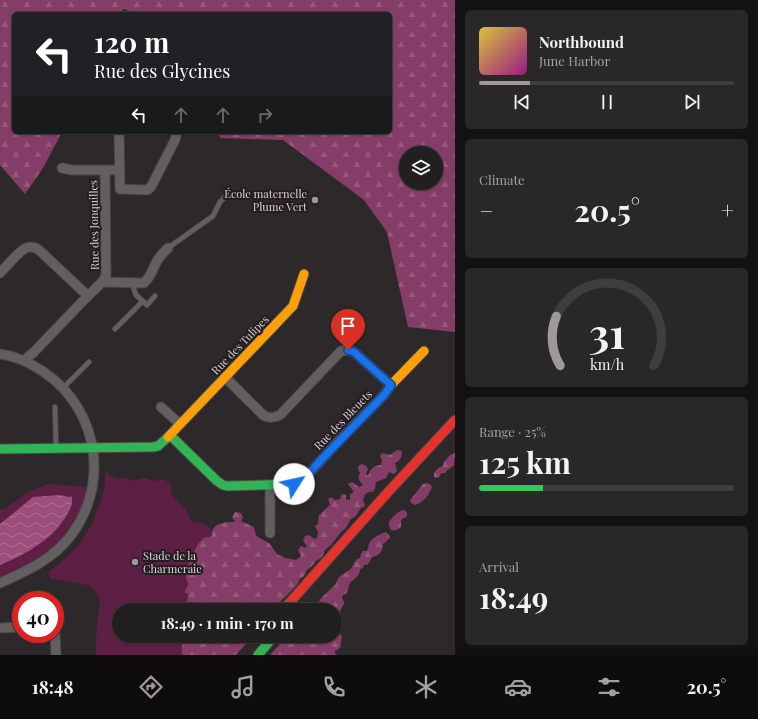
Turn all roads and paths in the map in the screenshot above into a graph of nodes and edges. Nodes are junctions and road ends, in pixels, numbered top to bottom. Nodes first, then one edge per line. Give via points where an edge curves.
1 (119, 134) edge
2 (176, 134) edge
3 (62, 168) dead end
4 (119, 170) junction
5 (105, 171) junction
6 (105, 189) junction
7 (120, 189) junction
8 (228, 194) dead end
9 (168, 248) joint
10 (0, 273) edge
11 (304, 274) dead end
12 (102, 282) junction
13 (132, 283) junction
14 (88, 296) junction
15 (155, 296) dead end
16 (143, 301) junction
17 (115, 329) dead end
18 (424, 351) dead end
19 (0, 354) edge
20 (24, 361) junction
21 (89, 362) dead end
22 (225, 377) junction
23 (391, 385) junction
24 (63, 388) junction
25 (55, 407) dead end
26 (161, 407) dead end
27 (455, 420) edge
28 (180, 424) junction
29 (455, 433) edge
30 (169, 436) junction
31 (93, 448) junction
32 (0, 449) edge
33 (56, 449) junction
34 (270, 485) junction
35 (270, 533) dead end
36 (346, 553) dead end
37 (0, 583) edge
38 (290, 603) edge
39 (12, 627) edge
40 (0, 628) edge
41 (55, 643) edge
42 (268, 643) edge
43 (56, 655) edge
44 (258, 655) edge

1 - 4 street
2 - 7 street via 150,188
3 - 5 street, Rue des Jonquilles
4 - 5 street
4 - 7 street
5 - 6 street, Rue des Jonquilles
6 - 7 street
6 - 12 street, Rue des Jonquilles via 106,276
8 - 9 lane via 220,202 213,216
9 - 13 street via 158,259 144,283
10 - 14 street via 22,250 35,248
11 - 22 main road, Rue des Tulipes via 293,306
12 - 13 street
12 - 14 street, Rue des Jonquilles
13 - 16 lane via 136,295
14 - 20 street, Rue des Jonquilles
15 - 16 lane via 147,305
16 - 17 lane
18 - 23 main road, Rue des Bleuets
19 - 20 street
20 - 24 street via 44,372
21 - 24 lane
22 - 23 street via 270,418 280,415 341,351 354,352
22 - 28 main road, Rue des Tulipes
23 - 34 main road, Rue des Bleuets via 305,478 294,484
24 - 31 street via 77,405
25 - 33 lane
26 - 28 street
27 - 38 main road
28 - 30 main road, Rue des Tulipes
29 - 36 main road
30 - 31 main road, Rue des Tulipes via 158,446 153,447
30 - 34 main road, Rue des Bleuets via 220,484
31 - 33 main road, Rue des Tulipes
31 - 37 street via 94,472 89,501 72,534 62,546 32,569
32 - 33 main road, Rue des Tulipes
34 - 35 street
39 - 40 street
41 - 43 street
42 - 44 main road

